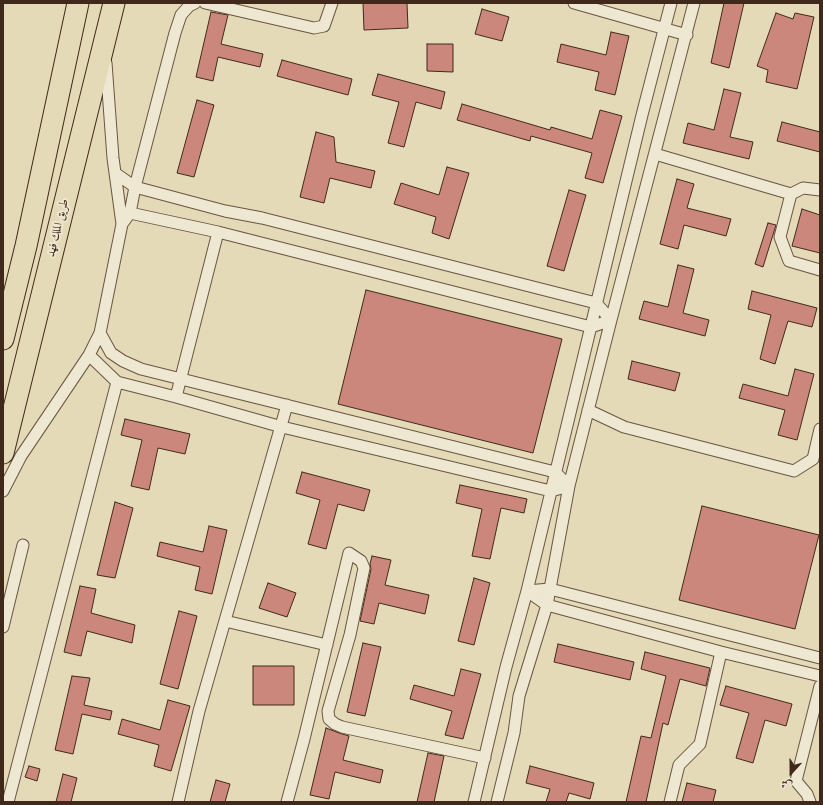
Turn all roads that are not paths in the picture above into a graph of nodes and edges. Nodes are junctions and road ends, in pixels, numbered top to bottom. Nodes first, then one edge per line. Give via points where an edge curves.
1 (78, 3) edge
2 (114, 3) edge
3 (195, 3) edge
4 (205, 3) edge
5 (332, 3) edge
6 (574, 3) edge
7 (671, 3) edge
8 (694, 3) edge
9 (664, 28) junction
10 (687, 35) junction
11 (104, 42) junction
12 (655, 154) junction
13 (115, 173) junction
14 (135, 188) junction
15 (820, 190) edge
16 (791, 194) junction
17 (130, 213) junction
18 (122, 224) junction
19 (218, 232) junction
20 (820, 270) edge
21 (596, 303) junction
22 (611, 320) junction
23 (591, 327) junction
24 (100, 333) junction
25 (3, 339) edge
26 (89, 355) junction
27 (180, 378) junction
28 (117, 382) junction
29 (176, 397) junction
30 (287, 405) junction
31 (588, 410) junction
32 (282, 427) junction
33 (820, 429) edge
34 (3, 453) edge
35 (555, 472) junction
36 (569, 486) junction
37 (3, 491) edge
38 (550, 491) junction
39 (23, 545) dead end
40 (550, 589) junction
41 (527, 591) junction
42 (546, 605) junction
43 (225, 621) junction
44 (3, 627) edge
45 (327, 645) junction
46 (721, 652) junction
47 (820, 658) edge
48 (820, 676) edge
49 (820, 686) edge
50 (485, 758) junction
51 (8, 802) edge
52 (178, 802) edge
53 (287, 802) edge
54 (474, 802) edge
55 (497, 802) edge
56 (670, 802) edge
57 (810, 802) edge

1 - 25 highway
2 - 11 highway, طريق الملك فهد
3 - 14 street via 181,15 174,33
4 - 5 street via 314,28 324,26
6 - 9 street
7 - 9 street
8 - 10 street
9 - 10 street
9 - 21 street
10 - 12 street
11 - 13 street
11 - 34 highway, طريق الملك فهد
12 - 16 street
12 - 22 street
13 - 14 street
13 - 18 street
14 - 17 street
14 - 21 street
15 - 16 street via 803,188
16 - 20 street via 780,237 789,261
17 - 18 street
17 - 19 street
18 - 24 street
19 - 23 street
19 - 27 street
21 - 22 street
21 - 23 street
22 - 23 street
22 - 31 street
23 - 35 street
24 - 26 street
24 - 27 street via 111,353 123,361 141,369
26 - 28 street
26 - 37 street via 21,456
27 - 29 street
27 - 30 street
28 - 29 street
28 - 51 street
29 - 32 street
30 - 32 street
30 - 35 street
31 - 33 street via 624,427 794,471 813,459
31 - 36 street
32 - 38 street
32 - 43 street
35 - 36 street
35 - 38 street
36 - 38 street
36 - 40 street
38 - 41 street
39 - 44 street
40 - 41 street
40 - 42 street
40 - 47 street
41 - 42 street
41 - 50 street
42 - 46 street
42 - 55 street via 520,696
43 - 45 street
43 - 52 street via 199,711
45 - 50 street via 349,553 361,561 364,568 350,635 328,711 329,719 342,727
45 - 53 street
46 - 48 street
46 - 56 street via 700,744 679,765
49 - 57 street via 796,781
50 - 54 street

